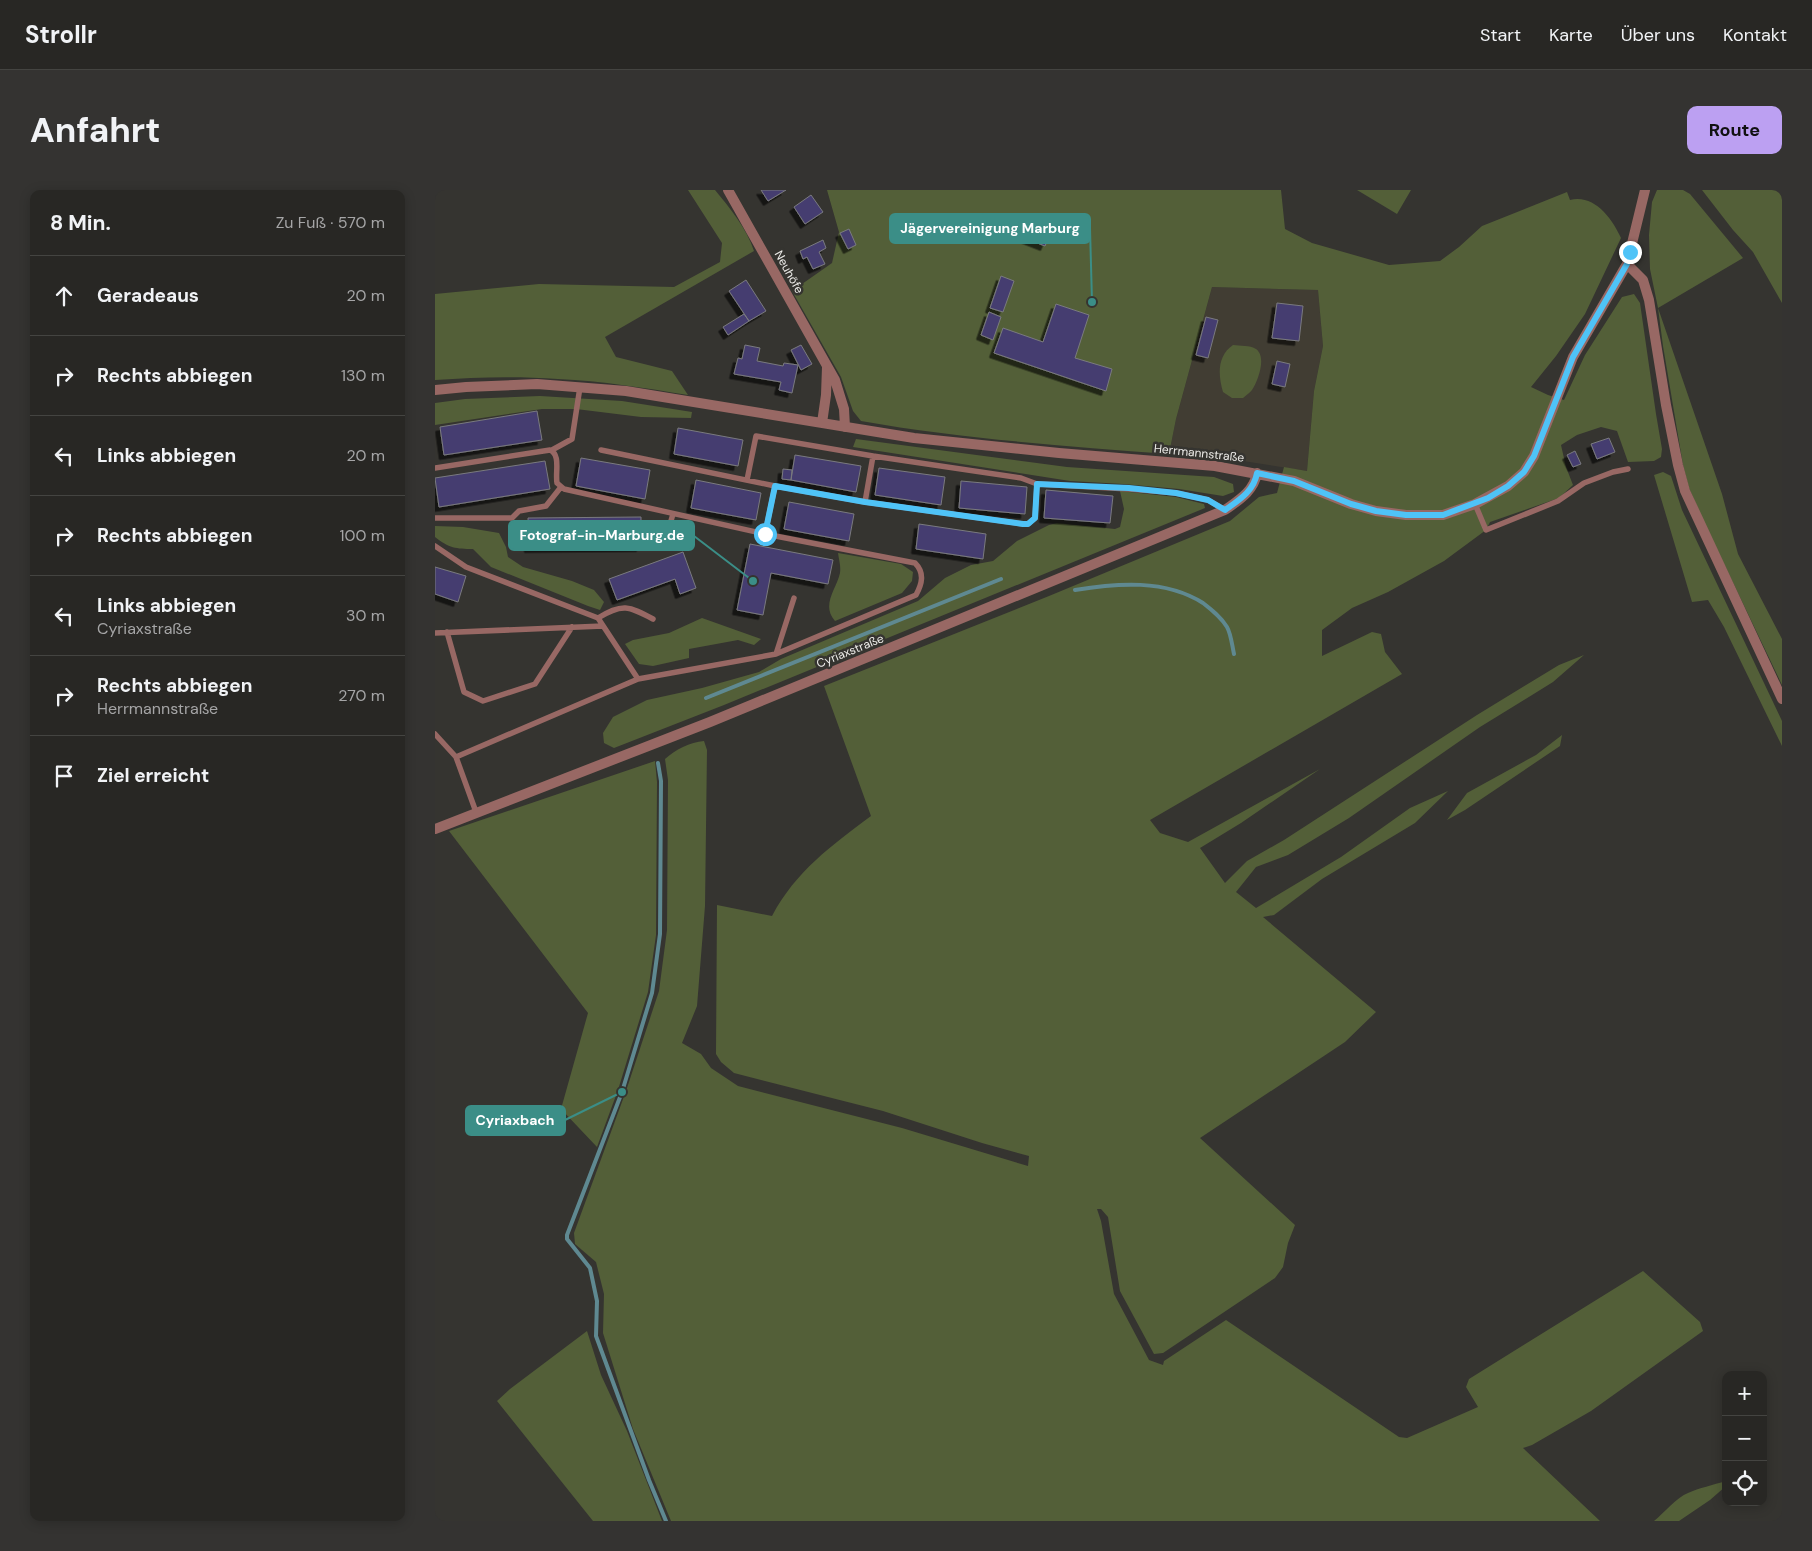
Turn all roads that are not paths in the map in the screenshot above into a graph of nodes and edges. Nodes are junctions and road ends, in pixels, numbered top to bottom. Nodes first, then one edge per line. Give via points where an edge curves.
1 (728, 190) edge
2 (1645, 190) edge
3 (1627, 264) junction
4 (827, 367) junction
5 (580, 388) junction
6 (435, 390) edge
7 (822, 423) junction
8 (845, 426) junction
9 (552, 450) junction
10 (601, 450) dead end
11 (873, 456) junction
12 (435, 468) edge
13 (1627, 469) dead end
14 (1257, 473) junction
15 (747, 480) junction
16 (1037, 484) junction
17 (561, 486) junction
18 (775, 486) junction
19 (865, 502) junction
20 (1475, 504) junction
21 (1225, 510) junction
22 (673, 514) junction
23 (435, 518) edge
24 (646, 534) dead end
25 (765, 534) junction
26 (435, 546) edge
27 (794, 598) dead end
28 (597, 618) junction
29 (653, 619) dead end
30 (603, 626) junction
31 (573, 627) junction
32 (447, 632) junction
33 (435, 633) edge
34 (776, 654) junction
35 (638, 679) junction
36 (1782, 699) edge
37 (435, 734) edge
38 (456, 757) junction
39 (476, 812) junction
40 (435, 829) edge

1 - 4 street, Neuhöfe
2 - 3 street, Herrmannstraße
3 - 20 street, Herrmannstraße via 1573,357 1534,456 1524,472 1508,486
3 - 36 street via 1643,280 1649,300 1666,405 1685,490
4 - 7 street
4 - 8 street, Neuhöfe via 839,389
5 - 6 street, Herrmannstraße via 537,384
5 - 7 street, Herrmannstraße via 695,401
5 - 9 lane via 572,439
7 - 8 street, Herrmannstraße
8 - 14 street, Herrmannstraße via 924,439 1215,466
9 - 12 lane
9 - 17 lane via 556,455 557,483
10 - 15 lane
11 - 15 lane via 756,436
11 - 16 lane via 1021,478
11 - 19 lane
13 - 20 lane via 1584,483 1558,501 1486,530
14 - 20 street, Herrmannstraße via 1294,481 1376,511 1443,515
14 - 21 street, Cyriaxstraße via 1247,494
15 - 18 lane
16 - 19 lane via 1035,518 1028,524
16 - 21 lane via 1176,493 1208,500
17 - 22 lane
17 - 23 lane via 546,506 519,511 512,518
18 - 19 lane
18 - 25 lane
21 - 39 street, Cyriaxstraße via 710,722
22 - 24 lane via 664,534
22 - 25 lane
25 - 34 lane via 915,563 922,576 921,586 915,595
26 - 28 lane via 466,567
27 - 34 lane
28 - 29 lane via 625,606
28 - 30 lane
30 - 31 lane
30 - 35 lane
31 - 32 lane
31 - 32 lane via 535,684 483,701 464,692
32 - 33 lane
34 - 35 lane
35 - 38 lane
37 - 38 lane
38 - 39 lane
39 - 40 street, Cyriaxstraße

